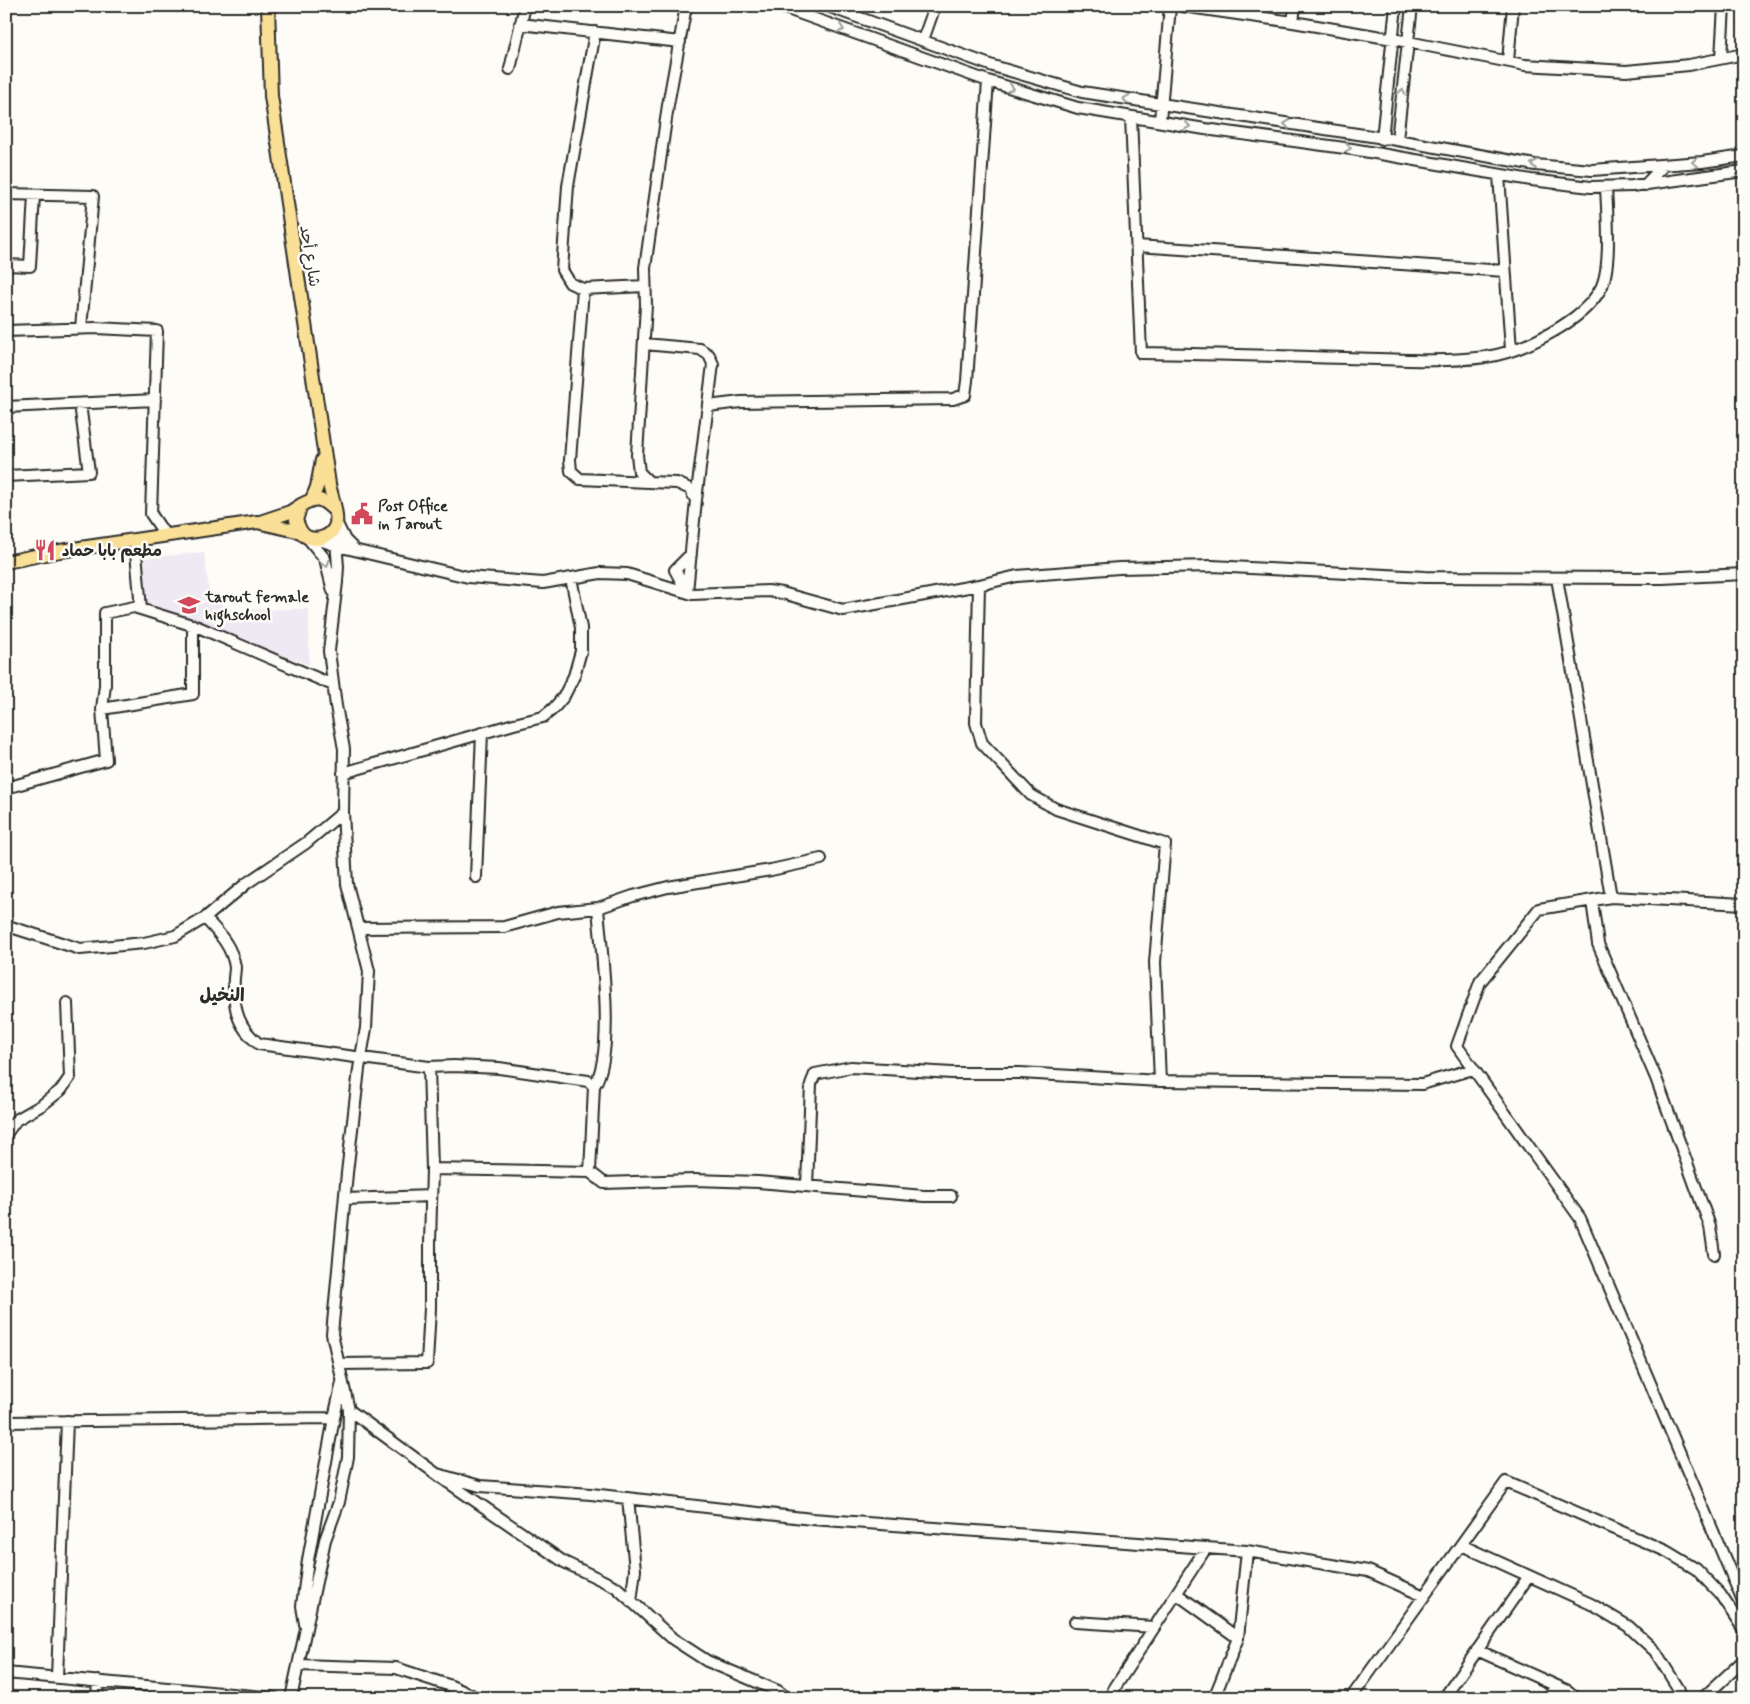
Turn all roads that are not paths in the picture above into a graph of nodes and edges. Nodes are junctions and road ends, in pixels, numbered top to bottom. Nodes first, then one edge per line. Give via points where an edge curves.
1 (268, 6) edge
2 (524, 6) edge
3 (686, 6) edge
4 (779, 6) edge
5 (827, 6) edge
6 (935, 6) edge
7 (1170, 6) edge
8 (1182, 6) edge
9 (1295, 6) edge
10 (1396, 6) edge
11 (1412, 6) edge
12 (1513, 6) edge
13 (1724, 6) edge
14 (1293, 22) junction
15 (520, 24) junction
16 (595, 32) junction
17 (1392, 38) junction
18 (923, 40) junction
19 (680, 42) junction
20 (1408, 42) junction
21 (1744, 54) edge
22 (1721, 58) junction
23 (1508, 62) junction
24 (510, 69) dead end
25 (988, 81) junction
26 (1386, 98) junction
27 (1161, 104) junction
28 (1132, 117) junction
29 (1160, 121) junction
30 (1399, 124) junction
31 (1382, 139) junction
32 (1397, 140) junction
33 (1408, 142) junction
34 (1744, 156) edge
35 (1501, 159) junction
36 (1430, 163) junction
37 (1664, 165) junction
38 (1744, 172) edge
39 (1504, 176) junction
40 (1644, 185) junction
41 (1606, 186) junction
42 (6, 194) edge
43 (34, 195) junction
44 (1137, 246) junction
45 (6, 265) edge
46 (1505, 271) junction
47 (645, 286) junction
48 (585, 287) junction
49 (81, 328) junction
50 (6, 331) edge
51 (644, 344) junction
52 (1511, 350) junction
53 (155, 400) junction
54 (80, 404) junction
55 (708, 406) junction
56 (6, 407) edge
57 (324, 451) junction
58 (6, 476) edge
59 (649, 482) junction
60 (696, 500) junction
61 (307, 502) junction
62 (335, 521) junction
63 (257, 522) junction
64 (166, 536) junction
65 (308, 536) junction
66 (135, 541) junction
67 (337, 546) junction
68 (356, 550) junction
69 (6, 562) edge
70 (338, 567) junction
71 (1744, 574) edge
72 (571, 578) junction
73 (1557, 578) junction
74 (979, 585) junction
75 (687, 592) junction
76 (334, 595) junction
77 (141, 609) junction
78 (193, 625) junction
79 (333, 685) junction
80 (102, 709) junction
81 (482, 732) junction
82 (343, 773) junction
83 (6, 788) edge
84 (343, 812) junction
85 (821, 858) dead end
86 (476, 877) dead end
87 (1611, 897) junction
88 (1592, 900) junction
89 (1744, 904) edge
90 (598, 908) junction
91 (205, 918) junction
92 (6, 923) edge
93 (358, 928) junction
94 (67, 1004) dead end
95 (361, 1057) junction
96 (429, 1068) junction
97 (1473, 1069) junction
98 (1160, 1081) junction
99 (594, 1086) junction
100 (6, 1134) edge
101 (432, 1169) junction
102 (590, 1172) junction
103 (807, 1186) junction
104 (431, 1196) junction
105 (951, 1196) dead end
106 (345, 1199) junction
107 (1714, 1254) dead end
108 (339, 1364) junction
109 (343, 1380) junction
110 (349, 1410) junction
111 (334, 1418) junction
112 (67, 1421) junction
113 (6, 1422) edge
114 (436, 1474) junction
115 (628, 1498) junction
116 (1461, 1545) junction
117 (1206, 1548) junction
118 (1247, 1551) junction
119 (1529, 1576) junction
120 (1177, 1594) junction
121 (1424, 1596) junction
122 (632, 1602) junction
123 (1744, 1604) edge
124 (1075, 1622) dead end
125 (1154, 1628) junction
126 (306, 1630) junction
127 (1744, 1630) edge
128 (1238, 1638) junction
129 (1477, 1650) junction
130 (1744, 1660) edge
131 (298, 1665) junction
132 (6, 1673) edge
133 (56, 1677) junction
134 (98, 1681) junction
135 (1556, 1686) junction
136 (97, 1698) edge
137 (274, 1698) edge
138 (290, 1698) edge
139 (478, 1698) edge
140 (787, 1698) edge
141 (1110, 1698) edge
142 (1214, 1698) edge
143 (1351, 1698) edge
144 (1444, 1698) edge
145 (1548, 1698) edge
146 (1576, 1698) edge
147 (1681, 1698) edge
148 (1703, 1698) edge

1 - 57 main road, شارع أحد via 271,96
2 - 15 street
3 - 19 street
4 -> 25 street
5 - 18 street
6 - 18 street
7 - 27 street
8 - 14 street
9 - 14 street
10 - 17 street
11 - 20 street
12 - 23 street
13 - 22 street
14 - 17 street
15 - 16 street
15 - 24 street
16 - 19 street
16 - 48 street via 568,186 562,270 570,283
17 - 20 street
17 - 26 street
27 -> 18 street via 1082,92 993,66
19 - 47 street via 668,105
20 - 23 street
30 -> 20 street
21 - 22 street
22 - 23 street via 1689,65 1626,71
25 -> 28 street via 1078,108
25 - 55 street via 965,395 953,399 741,402
26 - 30 street
26 - 31 street
27 - 29 street
31 -> 27 street
28 - 29 street
28 - 44 street
29 -> 36 street
30 - 32 street
31 - 32 street
32 - 33 street
33 - 35 street
33 - 36 street
34 -> 37 street
37 -> 35 street via 1592,170
35 - 39 street
36 - 39 street
37 - 40 street
38 - 40 street
39 - 41 street
39 - 46 street
40 - 41 street
41 - 52 street via 1606,268 1601,288 1588,306 1560,327
42 - 43 street
43 - 45 street via 30,266
43 - 49 street via 93,196
44 - 46 street
44 - 52 street via 1141,352 1434,361 1488,357
46 - 52 street
47 - 48 street
47 - 51 street
48 - 59 street via 571,471 580,479
49 - 50 street
49 - 53 street via 157,331
51 - 55 street via 700,349 709,355 713,364
51 - 59 street via 637,455 640,472
53 - 54 street
53 - 64 street via 152,514
54 - 56 street
54 - 58 street via 89,472
55 - 60 street
57 - 61 main road via 317,487
57 - 62 main road, شارع أحد
59 - 60 street via 677,483 690,489
60 - 75 street
61 - 62 main road via 324,500
61 - 63 main road via 290,512
61 - 65 main road via 296,520
62 - 65 main road via 327,536
62 - 67 street
62 - 68 street via 345,540
63 - 64 main road
63 - 65 main road
64 - 66 main road
65 - 67 street
65 -> 76 street via 325,559
66 - 69 main road
66 - 77 street
67 - 68 street
67 - 70 street
68 - 70 street
68 - 72 street via 468,577 544,583
70 - 76 street
71 - 73 street
72 - 75 street via 600,573 627,574
72 - 81 street via 578,606 581,651 564,696 543,717
73 - 74 street via 1425,577 1212,566 1119,568 1017,576
73 - 87 street
74 - 75 street via 843,610 768,591
74 - 98 street via 976,723 982,743 1031,795 1089,820 1165,844 1155,962
76 - 79 street via 329,651
77 - 78 street
77 - 80 street via 134,607 105,612
78 - 79 street
78 - 80 street via 193,694
79 - 82 street via 344,749
80 - 83 street via 106,760
81 - 82 street
81 - 86 street
82 - 84 street
84 - 91 street
84 - 93 street via 347,884
85 - 90 street via 668,888
87 - 88 street
87 - 89 street
88 - 97 street via 1539,909 1480,982 1457,1046
88 - 107 street via 1598,944 1656,1078 1710,1226
90 - 93 street via 558,912 504,927
90 - 99 street via 606,1034 599,1078
91 - 92 street via 175,936 144,943 80,949
91 - 95 street via 226,942 235,966 237,1014 246,1033 259,1044
93 - 95 street via 369,971
94 - 100 street via 70,1077 61,1090 16,1120
95 - 96 street
95 - 106 street
96 - 99 street via 499,1068 588,1081
96 - 101 street
97 - 98 street via 1422,1084
97 - 123 street via 1580,1218
98 - 103 street via 851,1067 815,1074
99 - 102 street
101 - 102 street
101 - 104 street
102 - 103 street via 604,1183 703,1180
103 - 105 street
104 - 106 street
104 - 108 street via 427,1363
106 - 108 street via 332,1334
108 - 109 street
109 - 110 street
109 - 111 street
110 - 114 street
110 - 126 street via 348,1457 339,1502 325,1540
111 - 112 street
111 - 126 street via 308,1560 302,1606
112 - 113 street
112 - 133 street
114 - 115 street via 480,1486
114 - 122 street via 564,1562 616,1588
115 - 117 street via 812,1519
115 - 122 street via 635,1570
116 - 119 street
116 - 121 street
116 - 127 street via 1506,1482 1666,1551 1696,1569 1720,1594
117 - 118 street
117 - 120 street
118 - 121 street via 1368,1571
118 - 128 street
119 - 129 street
119 - 147 street via 1591,1604 1628,1626 1655,1651
120 - 125 street
120 - 128 street
121 - 143 street
122 - 140 street via 672,1640 707,1661
124 - 125 street
125 - 141 street
126 - 131 street
128 - 142 street
129 - 135 street
129 - 144 street
130 - 148 street
131 - 138 street
131 - 139 street via 396,1668
132 - 133 street
133 - 134 street
134 - 136 street
134 - 137 street
135 - 145 street
135 - 146 street

